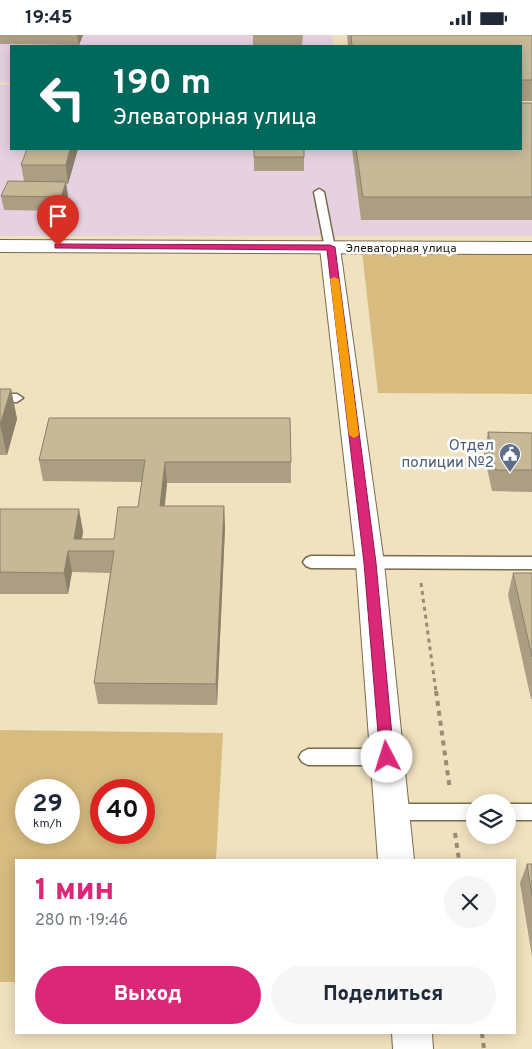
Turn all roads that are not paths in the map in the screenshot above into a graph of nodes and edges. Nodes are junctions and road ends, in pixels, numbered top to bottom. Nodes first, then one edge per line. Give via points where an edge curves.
1 (319, 192) dead end
2 (0, 246) edge
3 (330, 247) junction
4 (532, 248) edge
5 (0, 398) edge
6 (17, 398) dead end
7 (311, 562) dead end
8 (370, 563) junction
9 (532, 563) edge
10 (308, 757) dead end
11 (387, 757) junction
12 (392, 811) junction
13 (466, 812) edge
14 (516, 812) edge
15 (532, 812) edge
16 (396, 859) edge
17 (412, 1034) edge
18 (413, 1049) edge

1 - 3 lane
2 - 3 street, Элеваторная улица
3 - 4 street, Элеваторная улица
3 - 8 street
5 - 6 lane
7 - 8 lane
8 - 9 lane
8 - 11 street
10 - 11 lane
11 - 12 street
12 - 13 lane
12 - 16 street
14 - 15 lane
17 - 18 street

